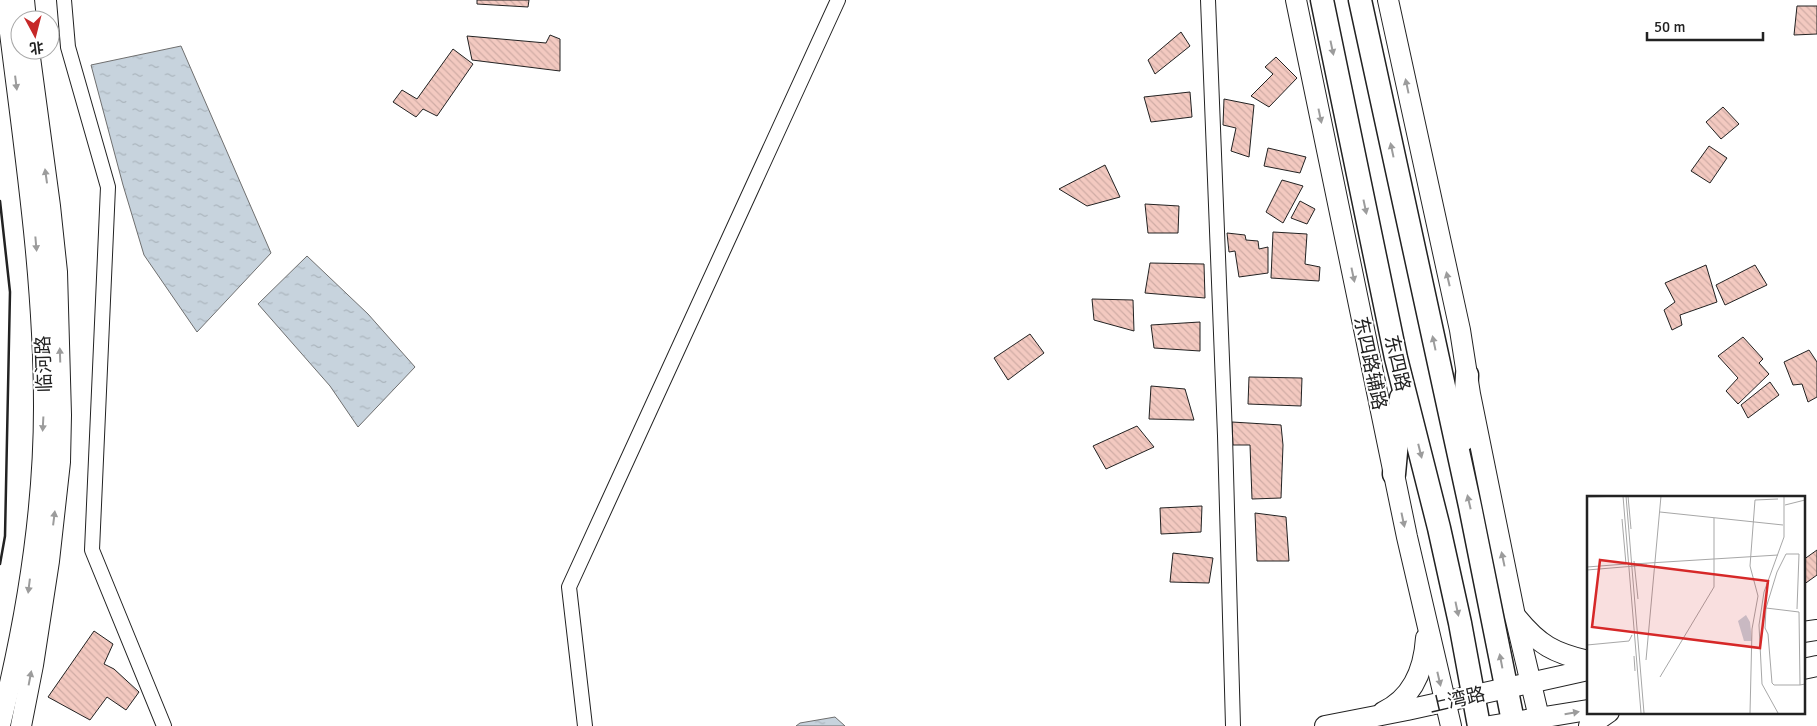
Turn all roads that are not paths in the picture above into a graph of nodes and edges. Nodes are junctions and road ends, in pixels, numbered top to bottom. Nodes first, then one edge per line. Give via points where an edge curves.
1 (6, 0) edge
2 (64, 0) edge
3 (838, 0) edge
4 (1208, 0) edge
5 (1296, 0) edge
6 (1322, 0) edge
7 (1360, 0) edge
8 (1388, 0) edge
9 (31, 60) edge
10 (1467, 375) junction
11 (1402, 382) junction
12 (1461, 468) junction
13 (1394, 474) junction
14 (1481, 560) junction
15 (1515, 616) junction
16 (1425, 618) junction
17 (1817, 630) edge
18 (1804, 632) edge
19 (1587, 661) edge
20 (1817, 666) edge
21 (1804, 669) edge
22 (1587, 670) edge
23 (1531, 682) junction
24 (1506, 688) junction
25 (1473, 695) junction
26 (1445, 702) junction
27 (1587, 710) edge
28 (1606, 714) edge
29 (1374, 717) junction
30 (1540, 722) edge
31 (1513, 724) edge
32 (0, 725) edge
33 (21, 726) edge
34 (164, 726) edge
35 (585, 726) edge
36 (1233, 726) edge
37 (1325, 726) edge
38 (1451, 726) edge
39 (1478, 726) edge
40 (1490, 726) edge
41 (1589, 726) edge

1 -> 32 main road, 临河路 via 36,242 44,408 40,493 28,594
2 - 34 street via 68,47 108,187 92,550
3 - 35 street via 569,587
4 - 36 street
5 -> 13 main road, 东四路辅路
6 -> 11 main road, 东四路
12 -> 7 main road, 东四路
10 -> 8 main road
33 -> 9 main road, 临河路 via 50,552 60,462 61,415 57,272
10 - 12 main road
15 -> 10 main road
11 - 13 main road
11 -> 25 main road, 东四路 via 1439,528
14 -> 12 main road, 东四路
13 -> 16 main road, 东四路辅路
14 - 15 main road
24 -> 14 main road, 东四路
15 - 19 main road via 1541,644
15 - 23 main road
16 -> 26 main road, 东四路辅路
16 - 29 main road via 1425,649 1418,678 1402,701
17 - 18 main road
20 - 21 main road
22 - 23 main road, 上湾路
23 - 24 main road, 上湾路
23 - 30 main road
24 - 25 main road, 上湾路
24 - 31 main road, 东四路
25 - 26 main road, 上湾路
25 - 39 main road, 东四路
26 - 29 main road, 上湾路
26 - 38 main road, 东四路辅路
30 -> 27 main road, 上湾路
28 - 41 main road
29 - 37 main road, 上湾路
30 - 31 main road, 上湾路
31 - 40 main road, 上湾路

